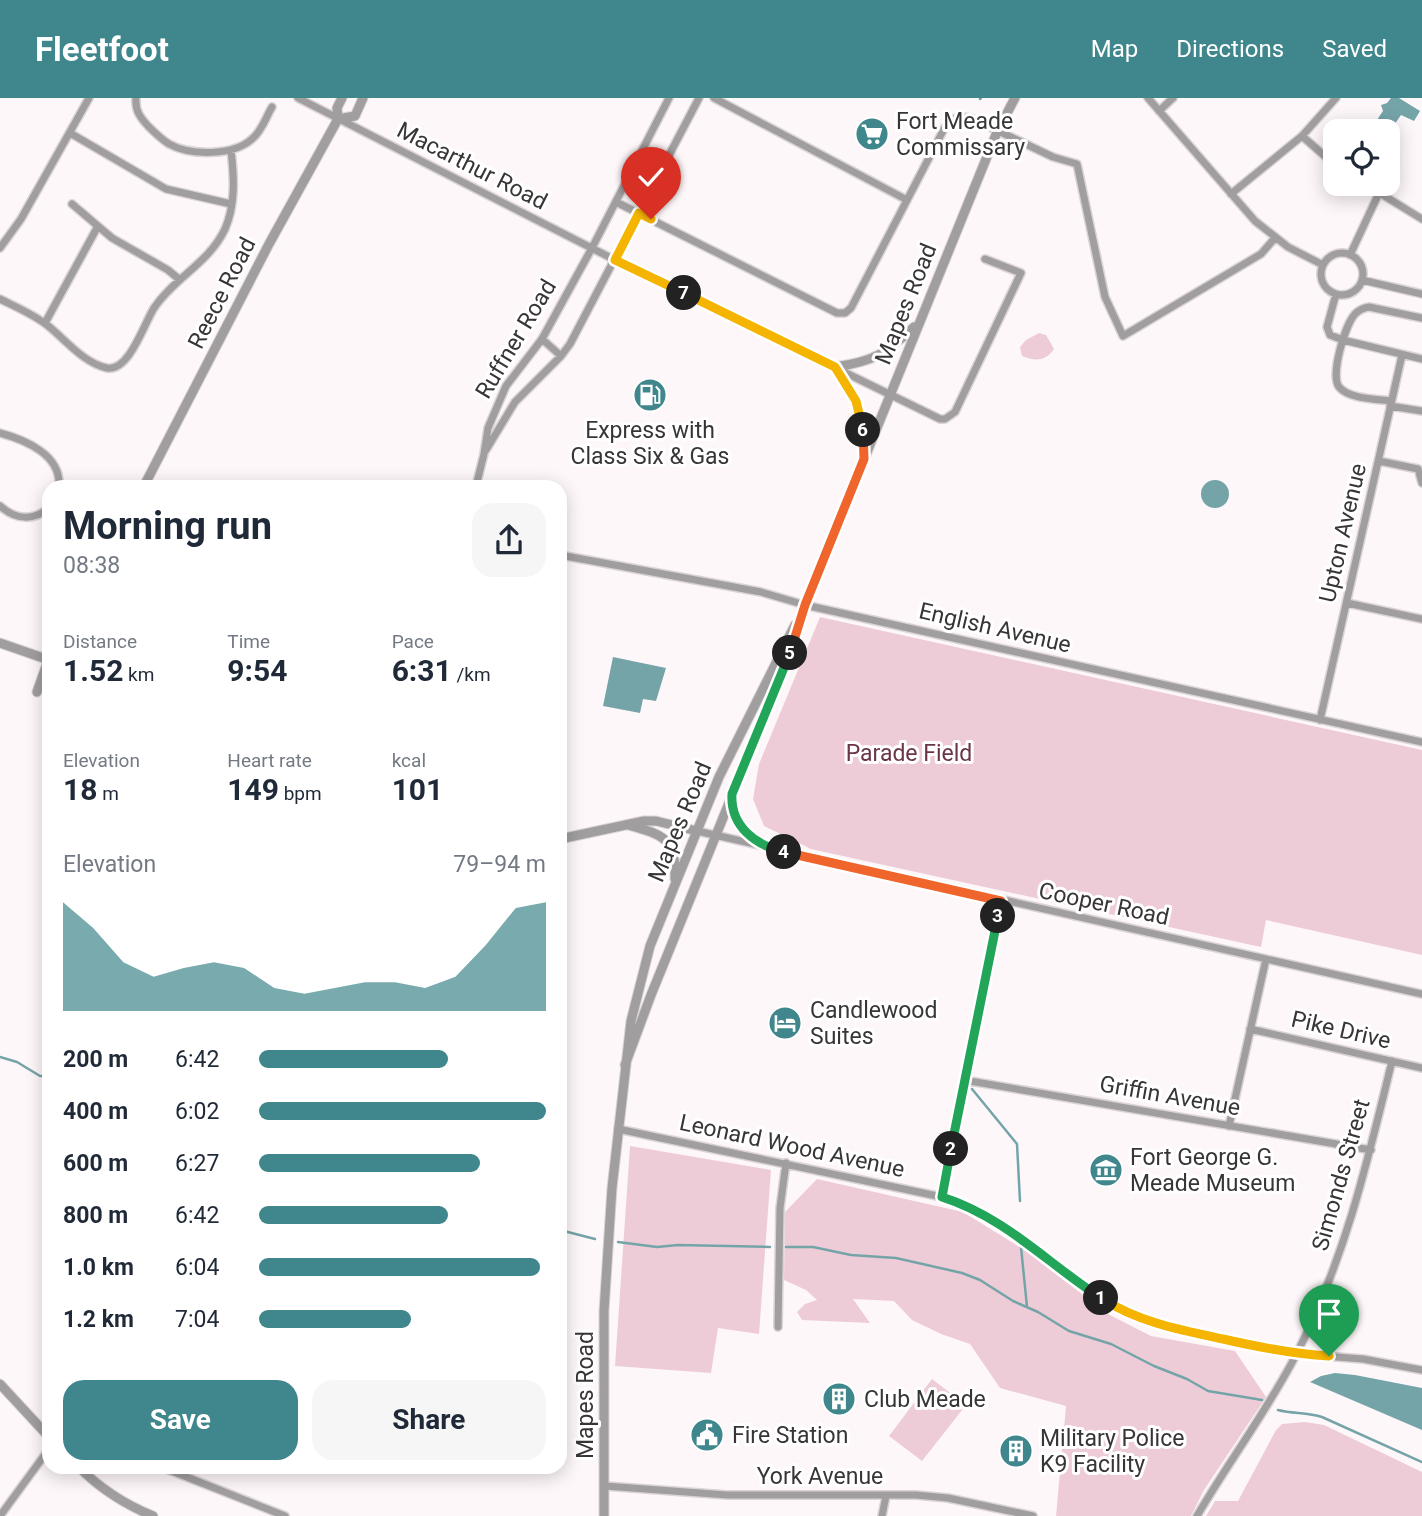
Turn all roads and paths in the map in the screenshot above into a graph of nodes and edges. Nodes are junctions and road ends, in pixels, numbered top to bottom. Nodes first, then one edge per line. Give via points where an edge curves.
1 (89, 98) edge
2 (136, 98) edge
3 (298, 98) edge
4 (342, 98) edge
5 (363, 98) edge
6 (669, 98) edge
7 (699, 98) edge
8 (714, 98) edge
9 (1015, 98) edge
10 (1148, 98) edge
11 (1173, 98) edge
12 (1336, 98) edge
13 (272, 107) dead end
14 (1159, 111) junction
15 (338, 119) junction
16 (997, 132) junction
17 (70, 133) junction
18 (1302, 136) junction
19 (231, 150) junction
20 (1323, 154) edge
21 (1231, 194) junction
22 (1378, 196) edge
23 (1384, 196) edge
24 (907, 200) junction
25 (616, 202) junction
26 (72, 204) dead end
27 (231, 204) junction
28 (639, 213) junction
29 (1422, 219) edge
30 (98, 226) junction
31 (1275, 238) junction
32 (0, 248) edge
33 (592, 248) junction
34 (1350, 255) junction
35 (985, 258) dead end
36 (615, 260) junction
37 (1323, 265) junction
38 (180, 280) junction
39 (1362, 280) junction
40 (1336, 294) junction
41 (1422, 294) edge
42 (0, 299) edge
43 (1422, 318) edge
44 (45, 323) junction
45 (918, 323) junction
46 (541, 339) junction
47 (1343, 340) junction
48 (1402, 355) junction
49 (561, 356) junction
50 (1422, 359) edge
51 (835, 367) junction
52 (503, 393) junction
53 (890, 394) junction
54 (515, 402) junction
55 (1391, 403) junction
56 (1422, 411) edge
57 (0, 433) edge
58 (484, 454) junction
59 (864, 459) junction
60 (1379, 461) junction
61 (59, 480) edge
62 (147, 480) edge
63 (478, 480) edge
64 (1422, 484) edge
65 (0, 506) edge
66 (42, 512) edge
67 (567, 556) edge
68 (1347, 603) junction
69 (805, 605) junction
70 (1422, 619) edge
71 (0, 643) edge
72 (42, 658) edge
73 (42, 679) edge
74 (37, 692) dead end
75 (1320, 720) junction
76 (1422, 742) edge
77 (732, 794) junction
78 (626, 824) junction
79 (697, 831) junction
80 (715, 835) junction
81 (567, 837) edge
82 (772, 849) junction
83 (675, 885) junction
84 (1001, 901) junction
85 (1266, 959) junction
86 (1422, 994) edge
87 (1251, 1029) junction
88 (1392, 1061) junction
89 (625, 1065) junction
90 (1422, 1068) edge
91 (964, 1080) junction
92 (1229, 1126) junction
93 (618, 1129) junction
94 (1371, 1150) junction
95 (786, 1163) junction
96 (942, 1197) junction
97 (778, 1327) dead end
98 (1297, 1354) junction
99 (1422, 1370) edge
100 (0, 1384) edge
101 (42, 1429) edge
102 (42, 1459) edge
103 (86, 1474) edge
104 (179, 1474) edge
105 (605, 1486) junction
106 (886, 1496) junction
107 (0, 1516) edge
108 (153, 1516) edge
109 (285, 1516) edge
110 (604, 1516) edge
111 (883, 1516) edge
112 (1032, 1516) edge
113 (1197, 1516) edge

1 - 17 street
2 - 19 street via 142,120 169,144 195,152
3 - 15 street, Macarthur Road
4 - 15 street, Reece Road
5 - 15 street, Reece Road via 355,116
6 - 25 street, Ruffner Road
7 - 28 street, Ruffner Road
8 - 24 street
9 - 16 street, Mapes Road
10 - 14 street
11 - 14 street
12 - 18 street
13 - 19 street via 251,141
14 - 21 street
15 - 33 street, Macarthur Road
15 - 62 street, Reece Road
16 - 24 street via 971,118 952,119
16 - 31 street via 1077,164 1105,297 1123,335 1261,254
16 - 45 street, Mapes Road
17 - 27 street via 166,190
17 - 32 street
18 - 20 street
18 - 21 street
19 - 27 street
21 - 31 street
22 - 34 street
23 - 29 street
24 - 28 street via 845,313
25 - 28 street
25 - 33 street, Ruffner Road
26 - 30 street
27 - 38 street via 217,243
28 - 36 street, Ruffner Road
30 - 38 street
30 - 44 street
31 - 37 street
33 - 36 street
33 - 46 street, Ruffner Road
34 - 37 street via 1339,253
34 - 39 street via 1360,264
35 - 53 street via 1021,273 955,412 940,419
36 - 49 street, Ruffner Road
36 - 51 street
37 - 40 street via 1323,285
38 - 44 street via 160,300 125,361 114,368 83,355
39 - 40 street via 1352,292
39 - 41 street
40 - 47 street via 1326,327 1330,335
42 - 44 street
43 - 47 street via 1363,308 1352,318
45 - 51 street via 877,357
45 - 53 street, Mapes Road
46 - 49 street
46 - 52 street, Ruffner Road
47 - 48 street
47 - 55 street via 1336,373 1341,389
48 - 50 street
48 - 55 street, Upton Avenue
49 - 54 street, Ruffner Road
51 - 53 street
51 - 59 street via 856,401
52 - 54 street
52 - 58 street, Ruffner Road via 488,428
53 - 59 street, Mapes Road
54 - 58 street, Ruffner Road
55 - 56 street
55 - 60 street, Upton Avenue
57 - 61 street via 24,441 46,456
58 - 63 street, Ruffner Road
59 - 69 street, Mapes Road
60 - 64 street via 1418,469
60 - 68 street, Upton Avenue
65 - 66 street via 22,517
67 - 69 street, English Avenue via 761,592
68 - 70 street
68 - 75 street, Upton Avenue
69 - 75 street, English Avenue
69 - 77 street, Mapes Road
69 - 79 street, Mapes Road via 730,752
71 - 72 street
73 - 74 street
75 - 76 street, English Avenue
77 - 80 street, Mapes Road
77 - 82 street via 738,825
78 - 79 street via 656,821
78 - 81 street
78 - 83 street via 669,842
79 - 80 street, Cooper Road
79 - 83 street, Mapes Road
80 - 82 street, Cooper Road
80 - 89 street, Mapes Road
82 - 84 street, Cooper Road
83 - 89 street, Mapes Road via 650,946
84 - 85 street, Cooper Road
84 - 91 street
85 - 86 street, Cooper Road
85 - 87 street
87 - 88 street, Pike Drive
87 - 92 street
88 - 90 street, Pike Drive
88 - 94 street, Simonds Street
89 - 93 street, Mapes Road
91 - 92 street, Griffin Avenue
91 - 96 street
92 - 94 street, Griffin Avenue
93 - 95 street, Leonard Wood Avenue
93 - 105 street, Mapes Road via 604,1311
94 - 98 street, Simonds Street via 1341,1254
95 - 96 street, Leonard Wood Avenue
95 - 97 street via 780,1208
96 - 98 street, Leonard Wood Avenue via 1000,1223 1096,1295 1133,1316
98 - 99 street, Leonard Wood Avenue
98 - 113 street, Simonds Street
100 - 101 street
102 - 107 street
103 - 108 street via 102,1490
104 - 109 street
105 - 106 street, York Avenue via 727,1495
105 - 110 street, Mapes Road
106 - 111 street
106 - 112 street, York Avenue via 948,1498

